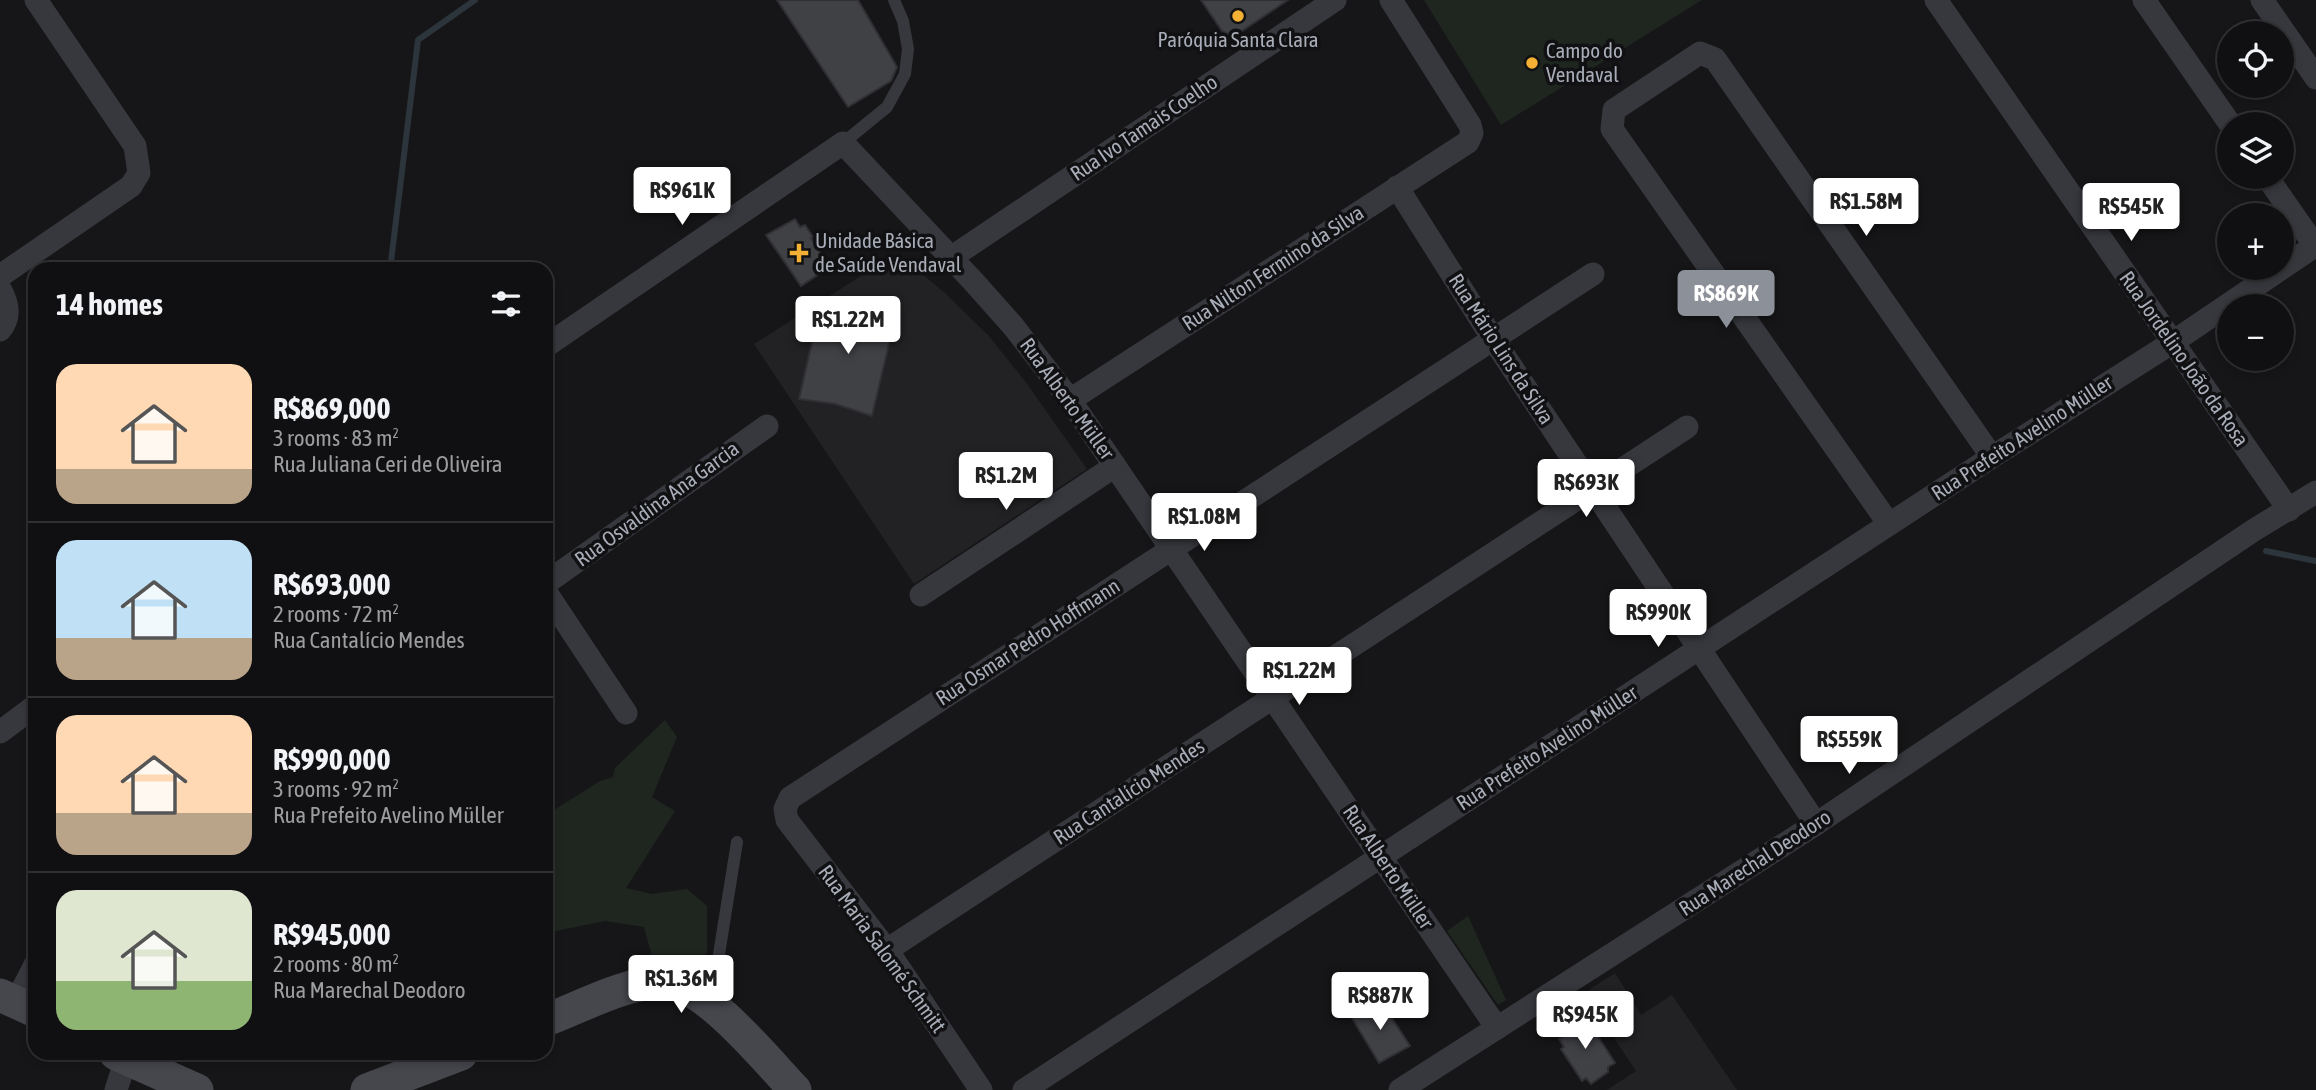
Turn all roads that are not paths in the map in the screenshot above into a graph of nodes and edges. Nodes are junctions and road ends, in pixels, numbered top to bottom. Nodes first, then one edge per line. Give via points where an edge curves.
1 (36, 0) edge
2 (894, 0) edge
3 (1335, 0) edge
4 (1391, 0) edge
5 (1936, 0) edge
6 (2144, 0) edge
7 (2262, 0) edge
8 (2316, 78) edge
9 (2222, 112) edge
10 (843, 142) junction
11 (1397, 187) junction
12 (2275, 189) edge
13 (2315, 246) edge
14 (952, 257) junction
15 (1592, 274) dead end
16 (0, 276) edge
17 (4, 296) edge
18 (0, 330) edge
19 (1493, 339) junction
20 (553, 341) edge
21 (2173, 342) junction
22 (1070, 400) junction
23 (767, 426) dead end
24 (1687, 427) dead end
25 (1992, 457) junction
26 (1115, 466) junction
27 (1592, 489) junction
28 (2316, 492) edge
29 (2289, 510) junction
30 (1889, 524) junction
31 (1171, 548) junction
32 (553, 578) edge
33 (921, 595) dead end
34 (553, 603) edge
35 (1699, 649) junction
36 (1273, 698) junction
37 (28, 711) edge
38 (626, 713) dead end
39 (0, 732) edge
40 (785, 809) joint
41 (1816, 824) junction
42 (737, 842) dead end
43 (1381, 856) junction
44 (887, 950) junction
45 (28, 980) edge
46 (17, 1003) edge
47 (709, 1003) junction
48 (553, 1017) edge
49 (1497, 1028) junction
50 (120, 1060) edge
51 (130, 1060) edge
52 (445, 1060) edge
53 (116, 1090) edge
54 (197, 1090) edge
55 (367, 1090) edge
56 (795, 1090) edge
57 (981, 1090) edge
58 (1024, 1090) edge
59 (1401, 1090) edge

1 - 16 street via 135,146 139,173 131,186
2 - 10 lane via 908,49 905,74 887,107
3 - 14 street, Rua Ivo Tamais Coelho
4 - 11 street, Rua Nilton Fermino da Silva via 1472,133 1468,142
5 - 21 street, Rua Jordelino João da Rosa
6 - 9 street
7 - 8 street
10 - 14 street, Rua Alberto Müller
10 - 20 street
11 - 19 street, Rua Mário Lins da Silva
11 - 22 street, Rua Nilton Fermino da Silva
12 - 13 street
13 - 21 street, Rua Prefeito Avelino Müller
14 - 22 street, Rua Alberto Müller
15 - 19 street, Rua Osmar Pedro Hoffmann
17 - 18 street via 8,315
19 - 27 street, Rua Mário Lins da Silva
19 - 31 street, Rua Osmar Pedro Hoffmann
21 - 25 street, Rua Prefeito Avelino Müller
21 - 29 street, Rua Jordelino João da Rosa
22 - 26 street, Rua Alberto Müller
23 - 32 street, Rua Osvaldina Ana Garcia
24 - 27 street, Rua Cantalício Mendes
25 - 30 street, Rua Prefeito Avelino Müller
25 - 30 street via 1715,59 1700,53 1614,110 1612,129
26 - 31 street, Rua Alberto Müller
26 - 33 street
27 - 35 street, Rua Mário Lins da Silva
27 - 36 street, Rua Cantalício Mendes
28 - 29 street, Rua Marechal Deodoro
29 - 41 street, Rua Marechal Deodoro
30 - 35 street, Rua Prefeito Avelino Müller
31 - 36 street, Rua Alberto Müller
31 - 40 street, Rua Osmar Pedro Hoffmann via 790,798
34 - 38 street
35 - 41 street, Rua Mário Lins da Silva
35 - 43 street, Rua Prefeito Avelino Müller
36 - 43 street, Rua Alberto Müller
36 - 44 street, Rua Cantalício Mendes
37 - 39 street
40 - 44 street, Rua Maria Salomé Schmitt via 788,820
41 - 49 street, Rua Marechal Deodoro
42 - 47 lane
43 - 49 street, Rua Alberto Müller
43 - 58 street, Rua Prefeito Avelino Müller
44 - 57 street, Rua Maria Salomé Schmitt
45 - 46 street
47 - 48 main road via 687,987 650,983
47 - 56 main road
49 - 59 street, Rua Marechal Deodoro
50 - 53 street
51 - 54 main road
52 - 55 main road

